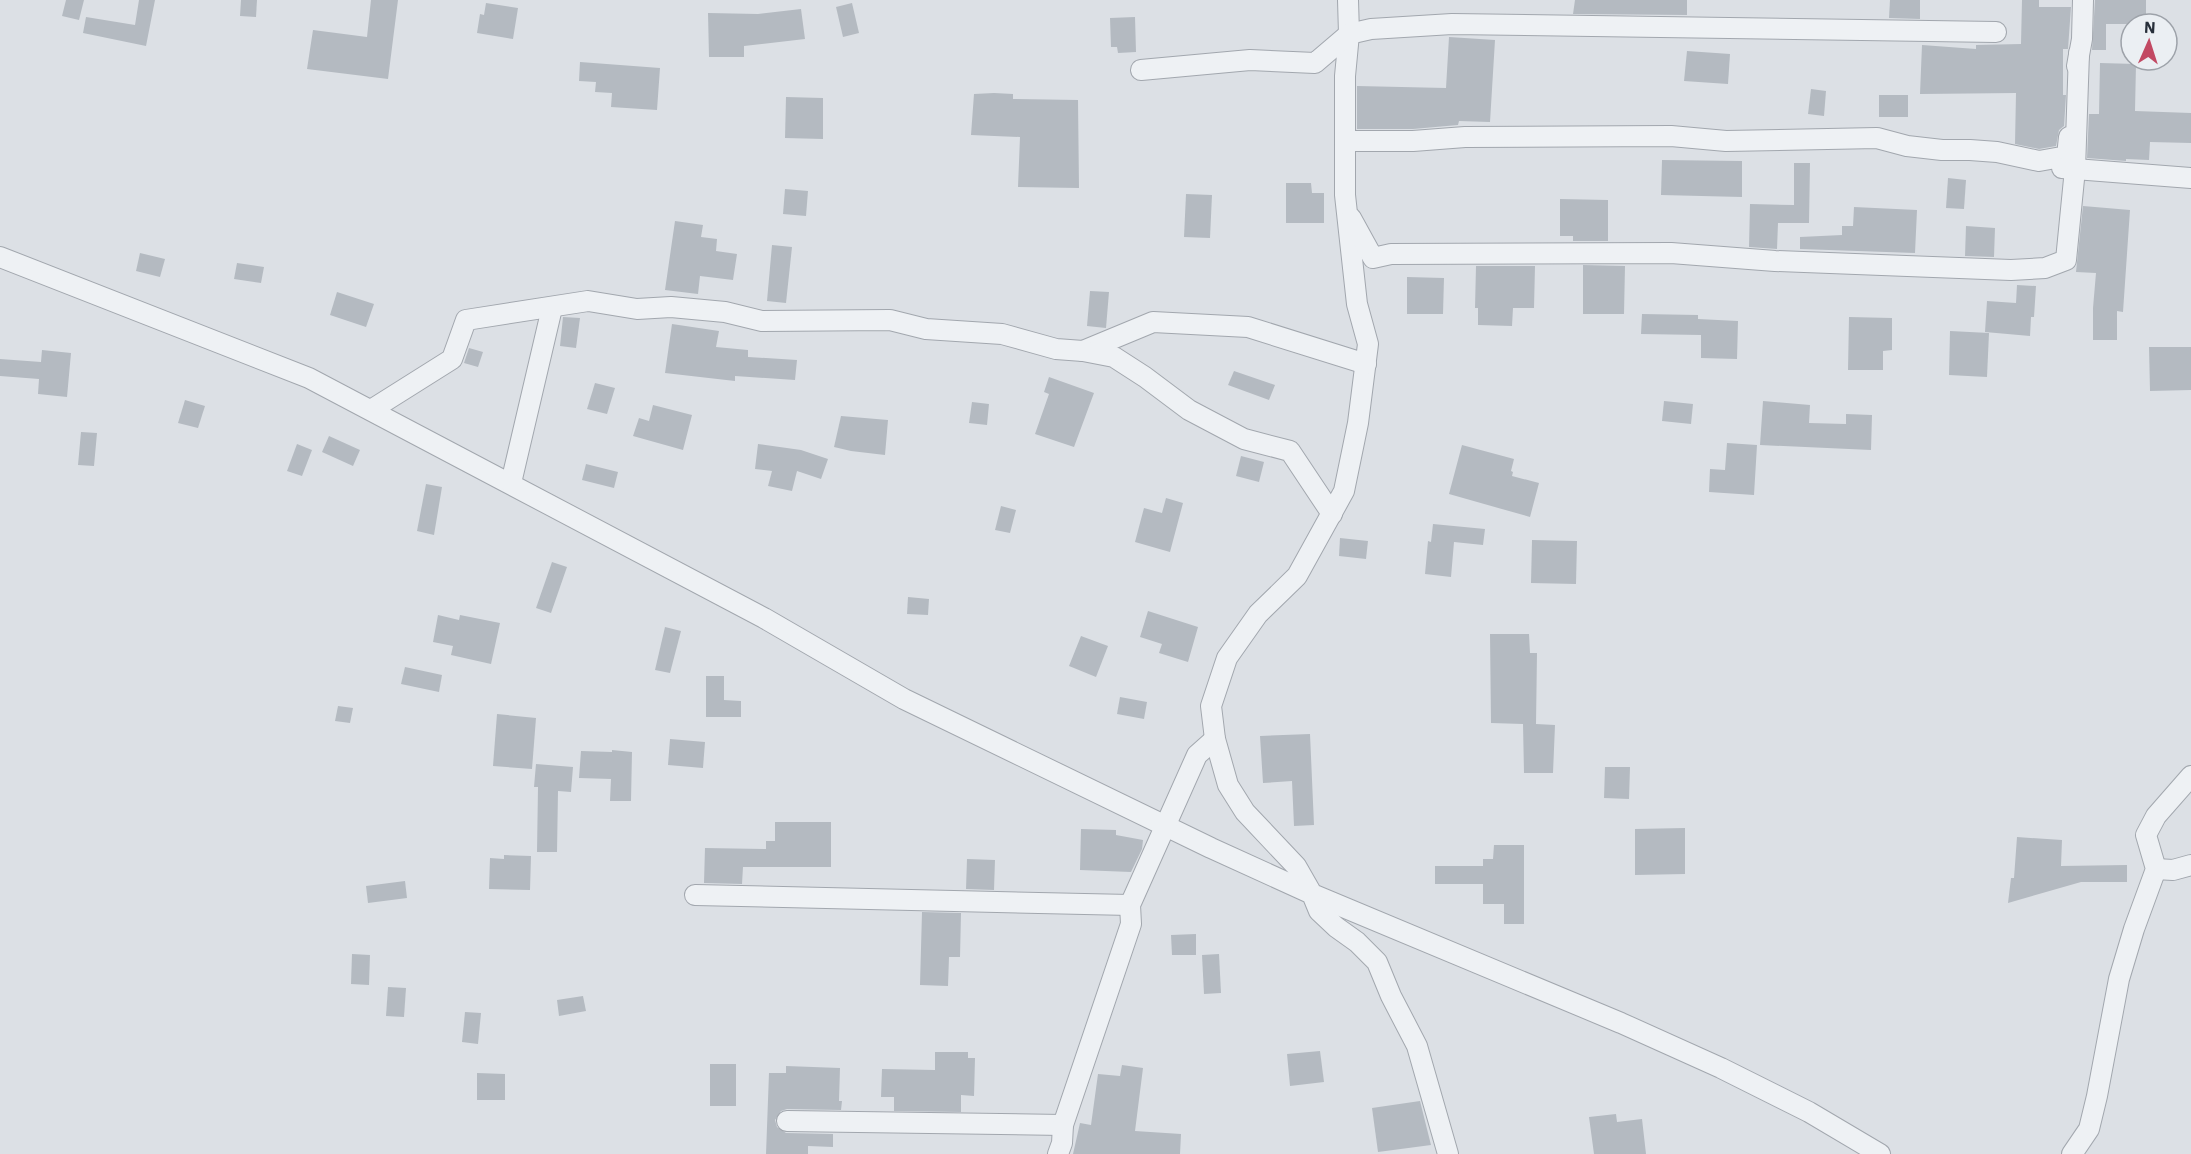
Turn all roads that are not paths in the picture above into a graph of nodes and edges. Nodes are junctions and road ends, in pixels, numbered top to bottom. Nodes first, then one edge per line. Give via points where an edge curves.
1 (1348, 0) edge
2 (2082, 0) edge
3 (1349, 33) junction
4 (1996, 33) dead end
5 (2079, 53) junction
6 (1141, 70) dead end
7 (1344, 141) junction
8 (2004, 163) dead end
9 (2075, 169) junction
10 (2191, 178) edge
11 (1347, 211) junction
12 (0, 256) edge
13 (552, 308) junction
14 (1083, 351) junction
15 (1366, 364) junction
16 (371, 410) junction
17 (511, 483) junction
18 (1332, 514) junction
19 (1215, 739) junction
20 (2191, 776) edge
21 (1167, 826) junction
22 (2191, 865) edge
23 (2156, 869) junction
24 (1312, 894) junction
25 (695, 895) dead end
26 (1130, 904) junction
27 (787, 1122) dead end
28 (1063, 1125) junction
29 (1058, 1154) edge
30 (1448, 1154) edge
31 (1880, 1154) edge
32 (2072, 1154) edge

1 - 3 street
2 - 5 street
3 - 4 street via 1371,28 1452,24
3 - 6 street via 1315,63 1250,60
3 - 7 street
5 - 7 street via 2067,156 2039,161 1997,152 1907,146 1877,138 1726,141 1671,136 1465,137
5 - 9 street
7 - 11 street
8 - 9 street
9 - 10 street
9 - 11 street via 2066,260 2045,268 2011,270 1671,253 1391,254 1373,258
11 - 15 street via 1357,304 1368,344
12 - 16 street via 309,378
13 - 14 street via 588,301 637,309 671,307 725,312 762,321 890,320 926,329 1002,334 1056,349
13 - 16 street via 466,320 452,359
13 - 17 street
14 - 15 street via 1153,322 1248,327
14 - 18 street via 1114,357 1189,410 1244,439 1290,451
15 - 18 street via 1344,492
16 - 17 street
17 - 21 street via 764,618 904,699
18 - 19 street via 1297,576 1258,614 1227,658 1211,706
19 - 21 street via 1197,755
19 - 24 street via 1228,785 1245,812 1296,866
20 - 23 street via 2156,816 2146,835
21 - 24 street
21 - 26 street
22 - 23 street
23 - 32 street via 2119,980 2089,1129
24 - 30 street via 1319,911 1377,962 1418,1046
24 - 31 street via 1721,1068 1809,1112
25 - 26 street
26 - 28 street via 1131,924
27 - 28 street
28 - 29 street

